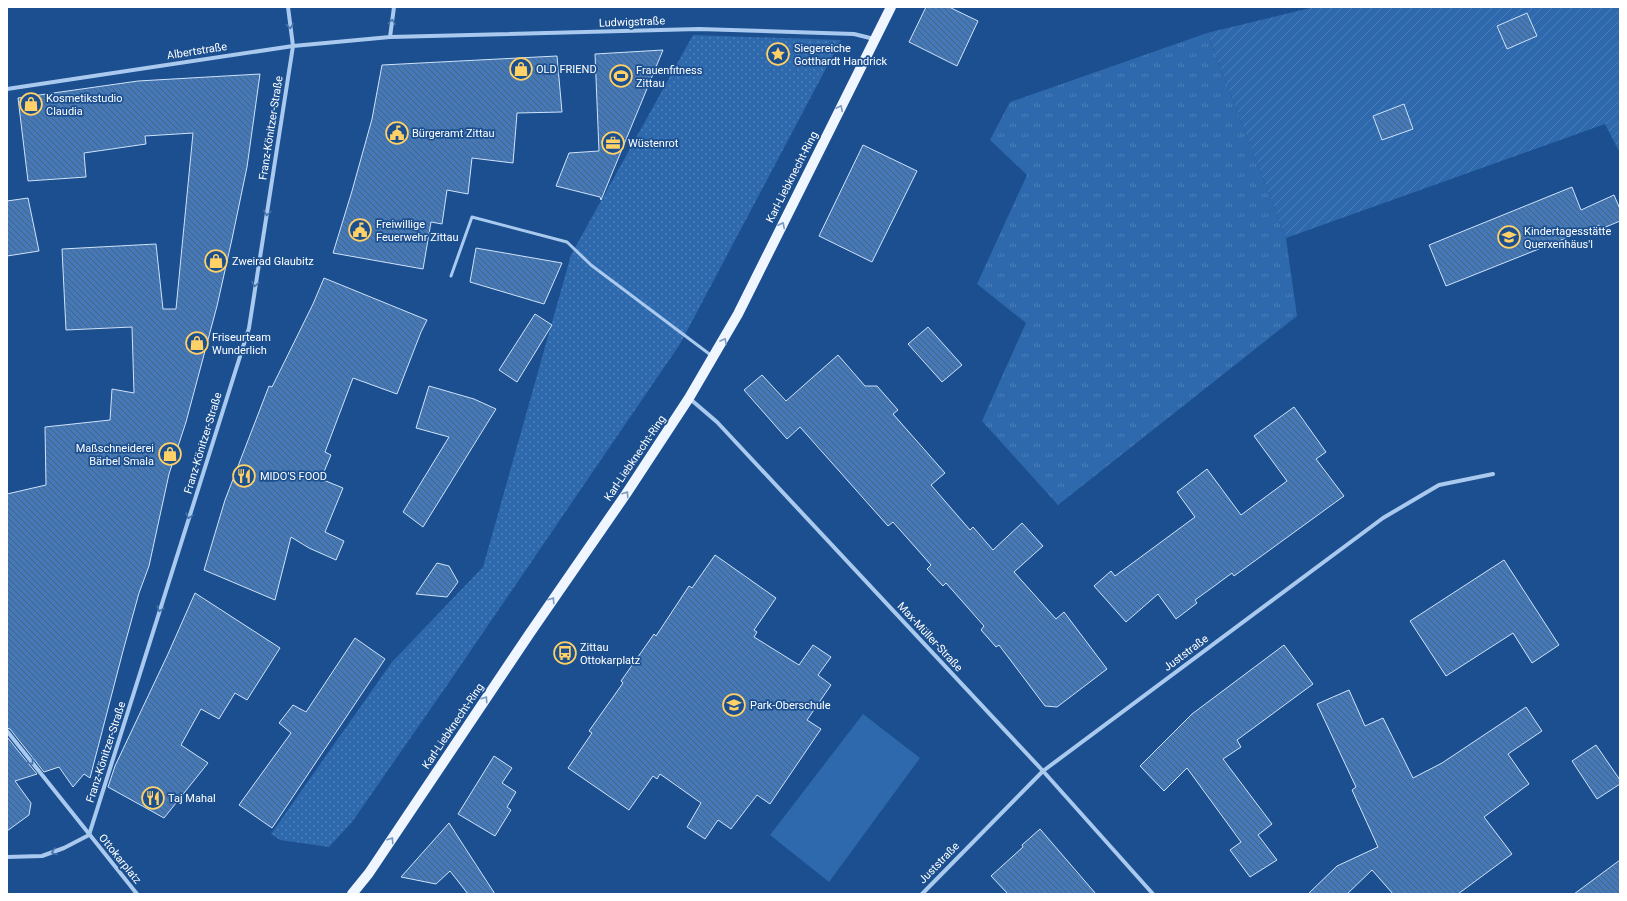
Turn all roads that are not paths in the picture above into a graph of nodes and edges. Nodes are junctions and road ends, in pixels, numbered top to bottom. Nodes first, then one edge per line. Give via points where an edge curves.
1 (288, 7) edge
2 (394, 7) edge
3 (891, 7) edge
4 (390, 37) junction
5 (874, 40) junction
6 (293, 46) junction
7 (7, 89) edge
8 (451, 276) dead end
9 (714, 358) junction
10 (689, 398) junction
11 (1493, 474) dead end
12 (7, 731) edge
13 (1043, 771) junction
14 (89, 835) junction
15 (7, 857) edge
16 (137, 894) edge
17 (352, 894) edge
18 (922, 894) edge
19 (1153, 894) edge

1 -> 6 street, Franz-Könitzer-Straße
4 -> 2 street
3 - 5 main road, Karl-Liebknecht-Ring
4 - 5 street, Ludwigstraße via 698,29 854,34
4 - 6 street, Albertstraße
9 -> 5 main road, Karl-Liebknecht-Ring
6 - 7 street, Albertstraße
6 -> 14 street, Franz-Könitzer-Straße via 249,328
8 - 9 lane via 472,217 567,242 591,265
9 - 10 main road, Karl-Liebknecht-Ring
10 - 13 street, Max-Müller-Straße via 717,422
17 -> 10 main road, Karl-Liebknecht-Ring via 369,873
11 - 13 street, Juststraße via 1439,485 1383,518
12 -> 14 street, Ottokarplatz
13 - 18 street, Juststraße
13 - 19 street, Max-Müller-Straße
14 -> 15 street via 42,856
14 - 16 street, Ottokarplatz

